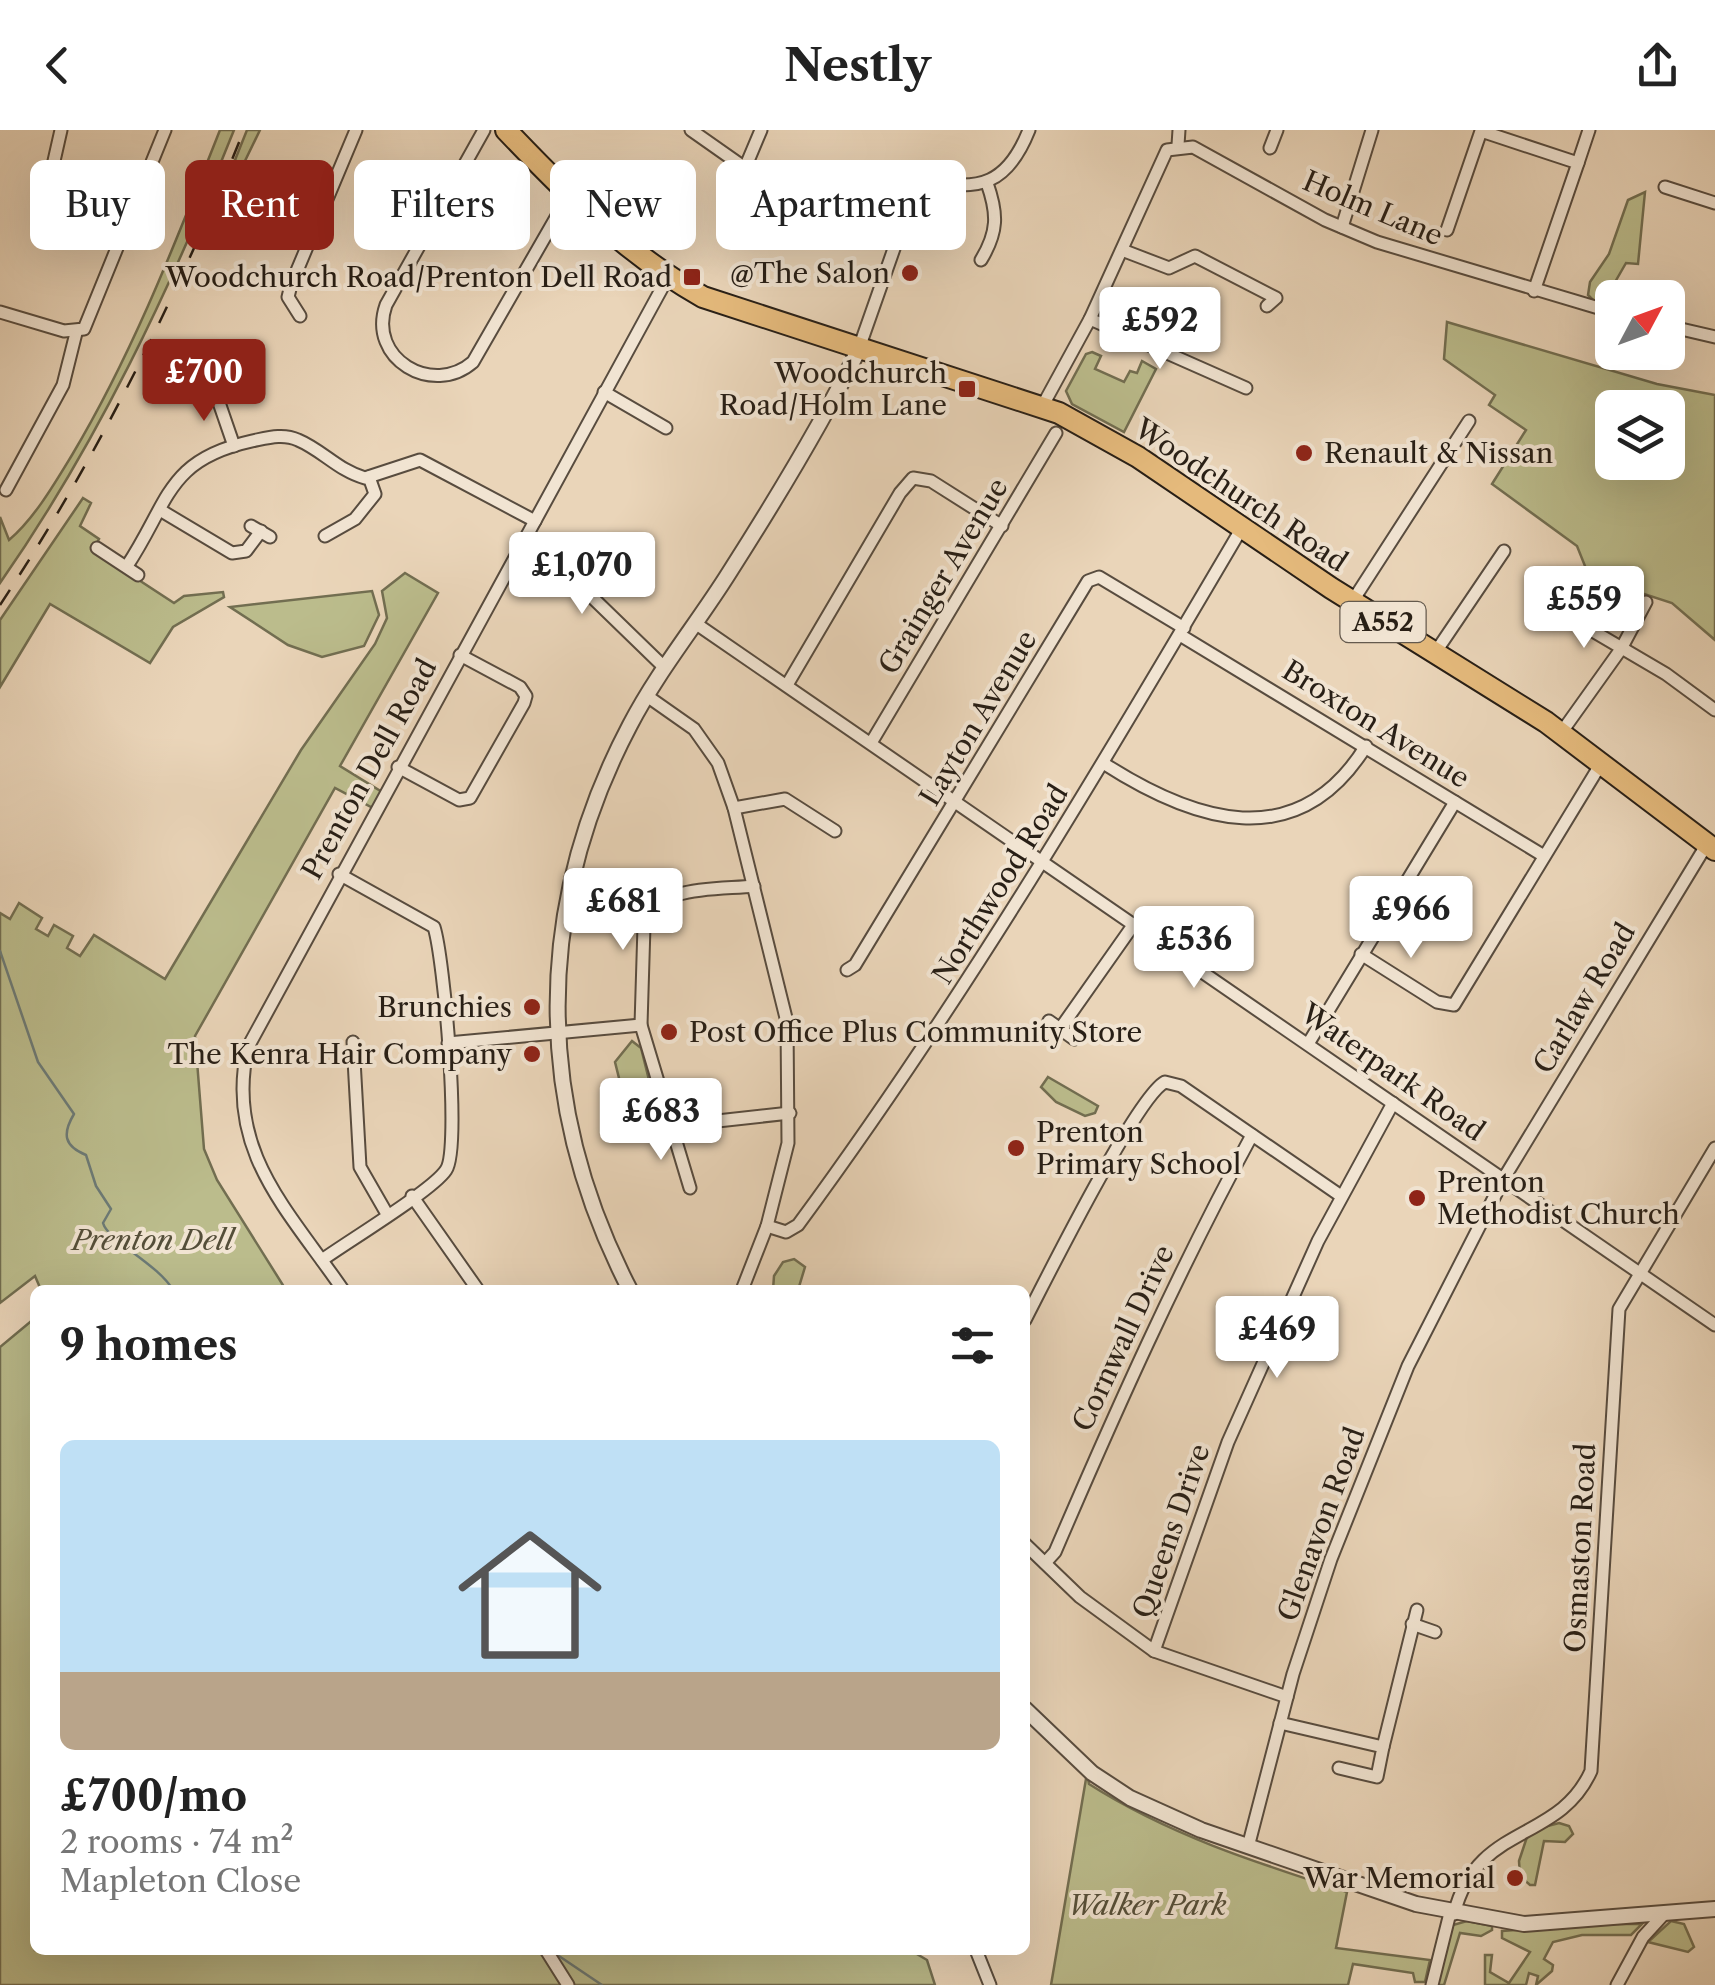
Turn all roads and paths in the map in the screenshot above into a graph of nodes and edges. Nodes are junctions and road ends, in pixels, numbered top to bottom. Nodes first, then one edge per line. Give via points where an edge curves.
1 (61, 130) edge
2 (165, 130) edge
3 (356, 130) edge
4 (484, 130) edge
5 (506, 130) edge
6 (692, 130) edge
7 (761, 130) edge
8 (1030, 130) edge
9 (1179, 130) edge
10 (1277, 130) edge
11 (1372, 130) edge
12 (1481, 130) edge
13 (1590, 130) edge
14 (1178, 146) junction
15 (1270, 148) dead end
16 (54, 160) edge
17 (734, 160) edge
18 (748, 160) edge
19 (1578, 164) junction
20 (550, 175) edge
21 (987, 183) junction
22 (966, 185) edge
23 (1665, 187) dead end
24 (1715, 204) edge
25 (1342, 227) junction
26 (550, 228) edge
27 (1448, 230) dead end
28 (630, 250) edge
29 (894, 250) edge
30 (1122, 250) junction
31 (981, 262) dead end
32 (668, 277) junction
33 (1534, 291) junction
34 (1267, 306) dead end
35 (1595, 307) edge
36 (0, 312) edge
37 (300, 316) dead end
38 (1090, 320) junction
39 (1685, 330) edge
40 (76, 333) junction
41 (1715, 338) edge
42 (858, 350) junction
43 (214, 388) dead end
44 (1246, 388) dead end
45 (604, 392) junction
46 (1043, 406) junction
47 (1469, 421) dead end
48 (666, 428) dead end
49 (1056, 433) dead end
50 (234, 446) junction
51 (370, 477) junction
52 (7, 490) edge
53 (160, 510) junction
54 (535, 522) junction
55 (1002, 526) junction
56 (1243, 526) junction
57 (261, 531) dead end
58 (528, 535) junction
59 (325, 536) dead end
60 (97, 548) dead end
61 (1504, 551) dead end
62 (1352, 602) junction
63 (1646, 602) dead end
64 (1569, 617) dead end
65 (695, 623) junction
66 (1182, 632) junction
67 (1621, 650) junction
68 (1435, 653) junction
69 (460, 655) junction
70 (665, 668) junction
71 (787, 685) junction
72 (647, 696) junction
73 (1715, 710) edge
74 (1562, 733) junction
75 (871, 743) junction
76 (1366, 746) junction
77 (1602, 762) junction
78 (1103, 763) junction
79 (398, 767) junction
80 (1455, 802) junction
81 (957, 803) junction
82 (734, 808) junction
83 (826, 830) dead end
84 (1711, 847) edge
85 (1544, 856) junction
86 (1043, 863) junction
87 (339, 874) junction
88 (754, 886) junction
89 (1134, 924) junction
90 (1361, 954) junction
91 (847, 970) dead end
92 (1049, 1021) dead end
93 (642, 1025) junction
94 (1060, 1030) junction
95 (559, 1032) junction
96 (1074, 1039) dead end
97 (353, 1042) dead end
98 (448, 1044) junction
99 (1308, 1044) junction
100 (1393, 1102) junction
101 (790, 1113) junction
102 (672, 1126) junction
103 (1252, 1135) junction
104 (1715, 1148) edge
105 (1504, 1178) junction
106 (690, 1188) dead end
107 (412, 1196) junction
108 (1341, 1196) junction
109 (387, 1214) junction
110 (767, 1226) junction
111 (322, 1260) junction
112 (1638, 1272) junction
113 (339, 1285) edge
114 (474, 1285) edge
115 (628, 1285) edge
116 (744, 1285) edge
117 (1030, 1311) edge
118 (1715, 1326) edge
119 (1030, 1549) edge
120 (1045, 1564) junction
121 (1417, 1610) dead end
122 (1412, 1624) junction
123 (1435, 1632) dead end
124 (1154, 1651) junction
125 (1287, 1697) junction
126 (1030, 1714) edge
127 (1280, 1723) junction
128 (1384, 1748) junction
129 (1339, 1768) dead end
130 (1248, 1847) junction
131 (1715, 1909) edge
132 (1450, 1913) junction
133 (1664, 1914) junction
134 (549, 1955) edge
135 (981, 1955) edge
136 (568, 1985) edge
137 (990, 1985) edge
138 (1432, 1985) edge
139 (1617, 1985) edge

1 - 16 street
2 - 40 street via 96,308
3 - 37 street via 291,285 288,297
4 - 26 street via 382,315 390,352 418,373 449,377 473,362
5 - 20 highway, Woodchurch Road / A552
6 - 17 street
7 - 18 street
8 - 21 street via 1019,156
9 - 14 street
10 - 15 street
11 - 25 street
12 - 19 street
12 - 27 street
13 - 19 street
14 - 25 street, Holm Lane via 1194,147
14 - 30 street via 1167,150
19 - 33 street
21 - 22 street
21 - 31 street via 996,233
23 - 24 street
25 - 33 street, Holm Lane
28 - 32 highway, Woodchurch Road / A552
29 - 42 street
30 - 34 street via 1169,268 1195,256 1276,298
30 - 38 street
32 - 42 highway, Woodchurch Road / A552 via 702,297
32 - 45 street, Prenton Dell Road
33 - 35 street, Holm Lane
36 - 40 street
38 - 44 street
38 - 46 street
39 - 41 street
40 - 52 street via 63,386
42 - 46 highway, Woodchurch Road / A552
42 - 65 street
43 - 50 street
45 - 48 street
45 - 54 street, Prenton Dell Road
46 - 56 highway, Woodchurch Road / A552 via 1138,457
47 - 62 street
49 - 55 street, Grainger Avenue
50 - 51 street via 297,439 354,475
50 - 53 street via 182,472
51 - 54 street via 420,460
51 - 59 street via 375,494 366,508 344,534
53 - 57 street via 232,554 246,551
53 - 60 street via 132,570
54 - 58 street, Prenton Dell Road
55 - 71 street via 914,478
55 - 75 street, Grainger Avenue
56 - 62 highway, Woodchurch Road / A552
56 - 66 street, Northwood Road
58 - 69 street, Prenton Dell Road
58 - 70 street
61 - 68 street
62 - 68 highway, Woodchurch Road / A552
63 - 67 street
64 - 67 street
65 - 70 street
65 - 71 street, Waterpark Road
66 - 76 street, Broxton Avenue
66 - 78 street, Northwood Road
66 - 81 street, Layton Avenue via 1112,584 1088,580
67 - 73 street
67 - 74 street
68 - 74 highway, Woodchurch Road / A552
69 - 79 street, Prenton Dell Road
69 - 79 street via 520,688 524,703 470,798 459,800
70 - 72 street
71 - 75 street, Waterpark Road
72 - 82 street via 694,728 718,762
72 - 95 street via 593,804 572,872 557,974
74 - 77 highway, Woodchurch Road / A552
75 - 81 street, Waterpark Road
76 - 78 street via 1350,770 1311,802 1246,818 1185,809
76 - 80 street, Broxton Avenue
77 - 84 highway, Woodchurch Road / A552
77 - 85 street
78 - 86 street, Northwood Road
79 - 87 street, Prenton Dell Road
80 - 85 street, Broxton Avenue
80 - 90 street
81 - 86 street, Waterpark Road
81 - 91 street, Layton Avenue
82 - 83 street via 784,799
82 - 88 street
84 - 105 street, Carlaw Road
85 - 90 street via 1454,1005 1437,1002
86 - 89 street, Waterpark Road
86 - 110 street, Northwood Road via 944,1021 798,1225 786,1232
87 - 98 street via 434,927
87 - 111 street, Prenton Dell Road via 259,1020 242,1074 244,1129 253,1154
88 - 93 street via 670,897 652,907 644,926
88 - 101 street via 786,1022
89 - 94 street
89 - 99 street, Waterpark Road
90 - 99 street
92 - 94 street
93 - 95 street
93 - 102 street
94 - 96 street
95 - 98 street
95 - 115 street via 570,1136 597,1221
97 - 109 street via 360,1167
98 - 107 street via 454,1152 446,1170
99 - 100 street, Waterpark Road
100 - 105 street, Waterpark Road
100 - 108 street, Queens Drive
101 - 102 street
101 - 110 street
102 - 106 street
103 - 108 street
103 - 117 street via 1173,1081 1156,1086
103 - 120 street, Cornwall Drive
104 - 112 street, Osmaston Road
105 - 112 street, Waterpark Road
105 - 125 street, Glenavon Road via 1408,1366 1348,1514
107 - 109 street
107 - 114 street
108 - 124 street, Queens Drive via 1228,1442
109 - 111 street
110 - 116 street
111 - 113 street, Prenton Dell Road
112 - 118 street, Waterpark Road
112 - 132 street, Osmaston Road via 1618,1309 1614,1351 1591,1771 1561,1812 1485,1857 1464,1881
119 - 120 street
120 - 124 street
121 - 122 street
122 - 123 street
122 - 128 street
124 - 125 street
125 - 127 street, Glenavon Road
126 - 130 street via 1092,1773 1130,1798
127 - 128 street
127 - 130 street, Glenavon Road
128 - 129 street via 1377,1777
130 - 132 street
131 - 133 street
132 - 133 street via 1524,1924
132 - 138 street, Osmaston Road
133 - 139 street via 1642,1937
134 - 136 street
135 - 137 street

